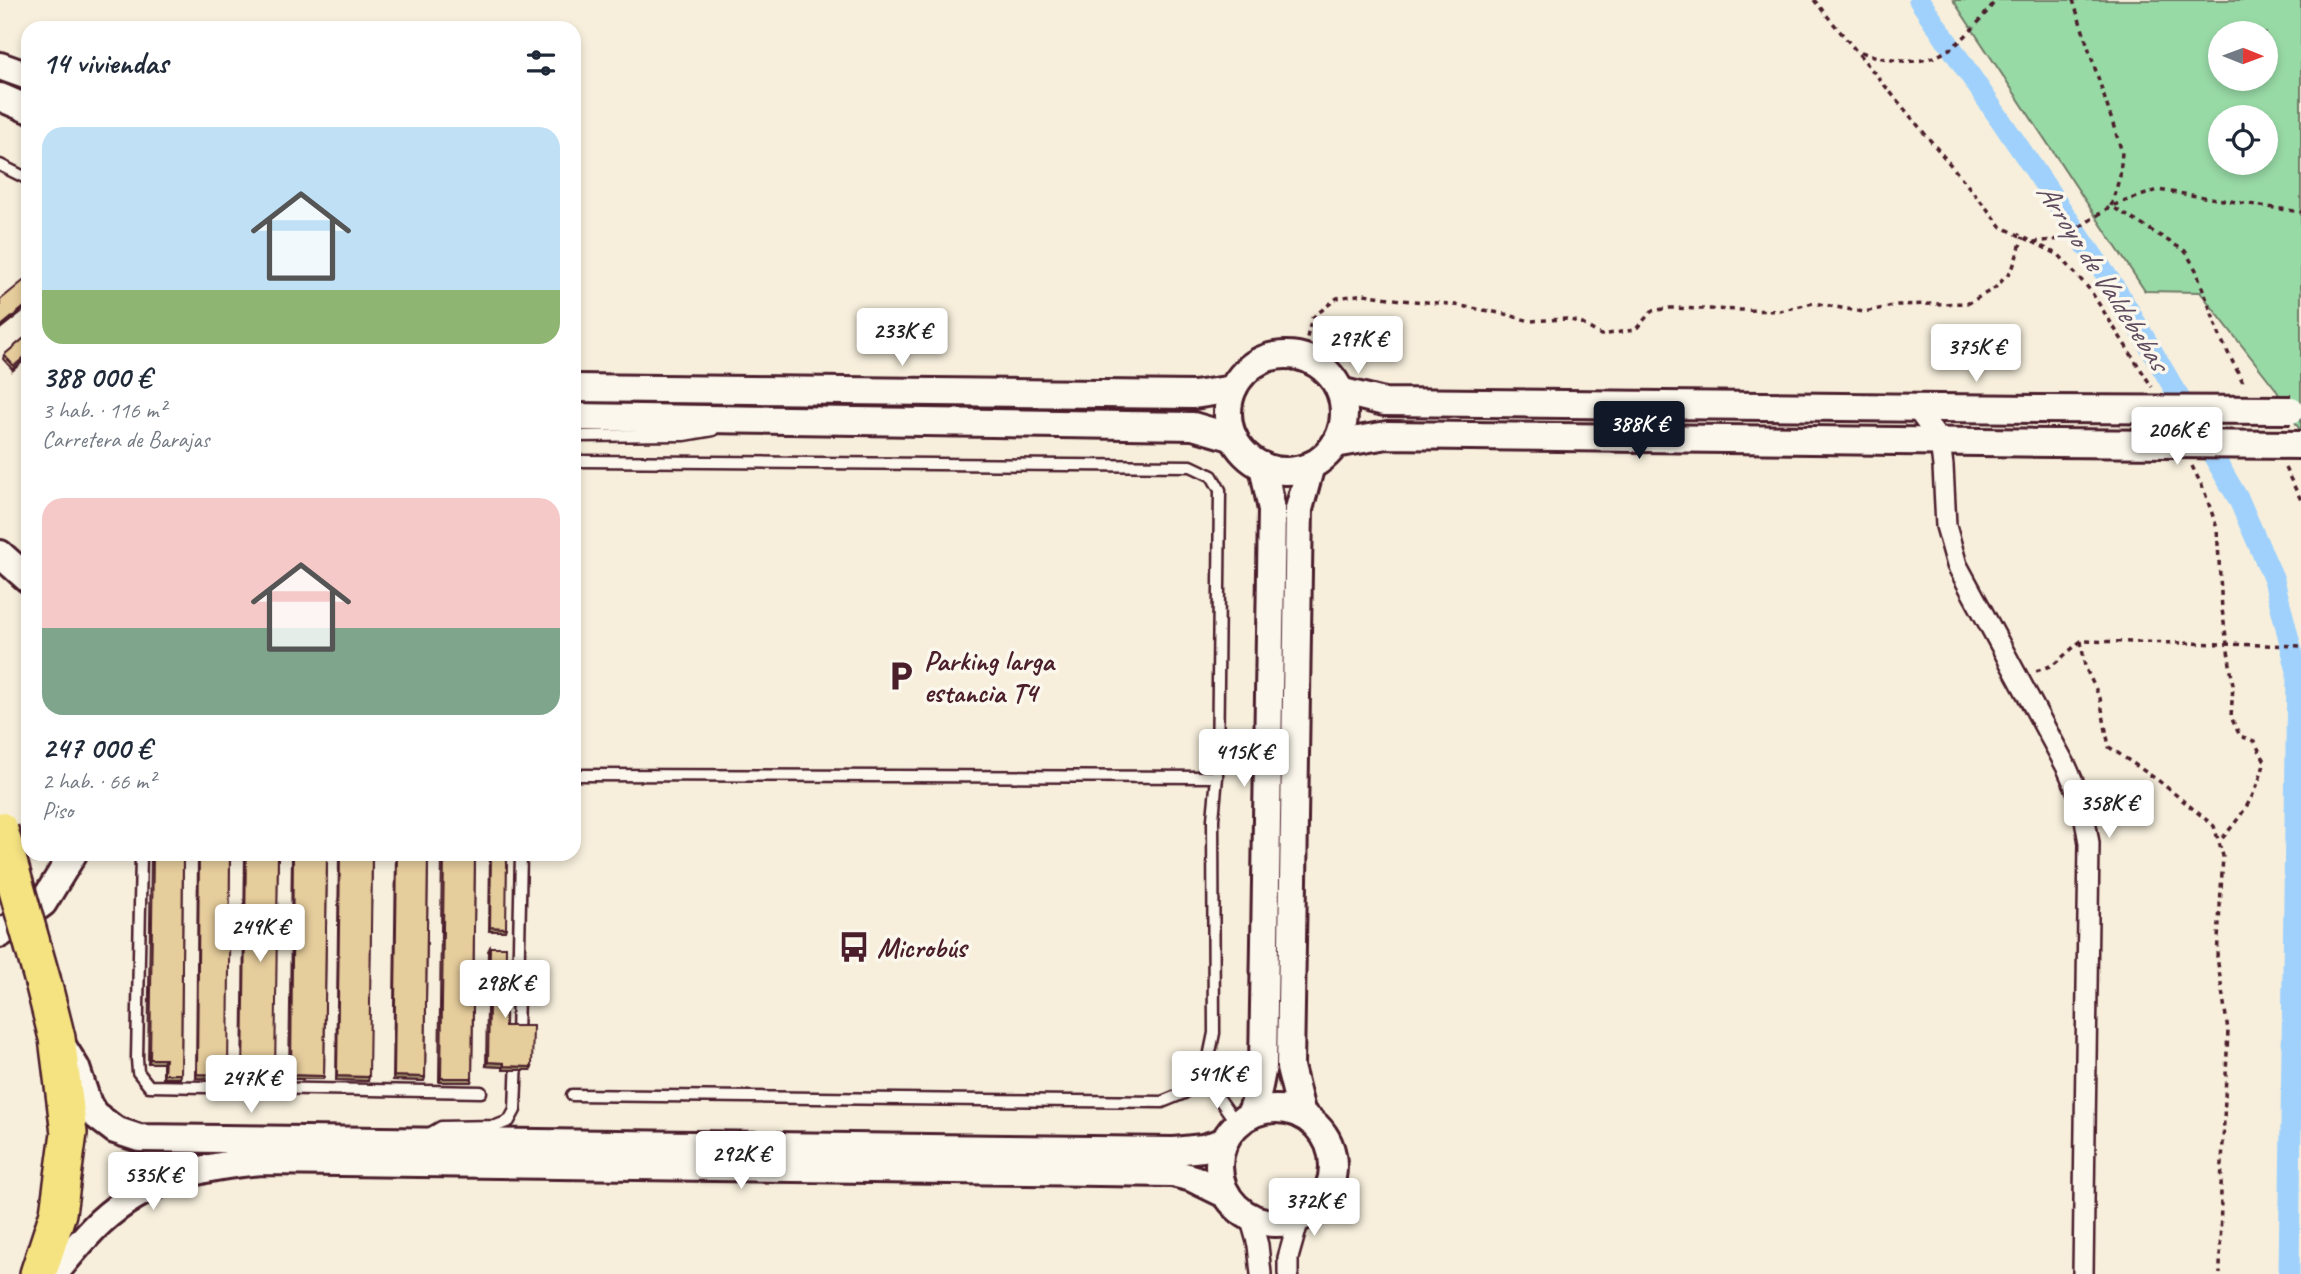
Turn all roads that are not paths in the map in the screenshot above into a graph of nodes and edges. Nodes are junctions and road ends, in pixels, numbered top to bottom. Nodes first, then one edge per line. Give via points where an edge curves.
1 (0, 66) edge
2 (21, 74) edge
3 (0, 97) edge
4 (21, 106) edge
5 (0, 165) edge
6 (21, 176) edge
7 (581, 388) edge
8 (1233, 389) junction
9 (1340, 391) junction
10 (1915, 408) junction
11 (2296, 410) edge
12 (581, 417) edge
13 (771, 420) junction
14 (581, 436) edge
15 (1234, 438) junction
16 (1940, 441) junction
17 (1335, 444) junction
18 (2301, 445) edge
19 (581, 461) edge
20 (1311, 465) junction
21 (1263, 466) junction
22 (0, 554) edge
23 (21, 573) edge
24 (581, 775) edge
25 (1217, 777) junction
26 (0, 830) edge
27 (69, 861) edge
28 (141, 861) edge
29 (521, 861) edge
30 (0, 934) edge
31 (57, 1038) junction
32 (1201, 1073) junction
33 (481, 1092) dead end
34 (572, 1095) dead end
35 (1302, 1115) junction
36 (1237, 1127) junction
37 (415, 1142) junction
38 (1227, 1195) junction
39 (1250, 1217) junction
40 (1299, 1219) junction
41 (38, 1274) edge
42 (54, 1274) edge
43 (1261, 1274) edge
44 (1287, 1274) edge
45 (2083, 1274) edge

1 - 2 street
3 - 4 street
5 - 6 lane
7 - 8 street via 1194,396
8 - 9 street via 1243,373 1276,355 1314,362 1330,374
8 - 15 street via 1228,405
9 - 10 street via 1384,402
9 - 17 street via 1342,427
10 - 11 street, bridge
10 - 16 street
12 - 13 street
13 - 14 lane via 684,435
13 - 15 street via 1193,426
15 - 21 street via 1241,450
16 - 17 street via 1387,435
16 - 18 street, bridge
16 - 45 street via 1946,526 1957,565 2082,802 2089,843
17 - 20 street
19 - 25 lane via 1191,466 1212,476 1220,491
20 - 21 street via 1295,470
20 - 35 street via 1299,509 1290,1053
21 - 36 street via 1272,510 1263,1052 1257,1096
22 - 23 street
24 - 25 lane
25 - 32 lane via 1213,819 1214,1033
26 - 31 highway, bridge
27 - 30 street via 43,903
28 - 33 lane via 137,1059 138,1072 149,1086
29 - 37 lane via 515,1110 503,1124 441,1127
31 - 37 street via 76,1069 94,1114 126,1135
31 - 41 highway via 69,1133 58,1213
32 - 34 lane via 1184,1093 1162,1102
32 - 36 lane
35 - 36 street via 1276,1109
35 - 40 street via 1328,1141 1333,1177 1315,1209
36 - 37 street via 1203,1148 1174,1151
36 - 38 street via 1219,1159
38 - 39 street
38 - 42 street via 1192,1178 1163,1173 263,1161 187,1173 141,1192 102,1221
39 - 40 street via 1283,1224
39 - 43 street
40 - 44 street

